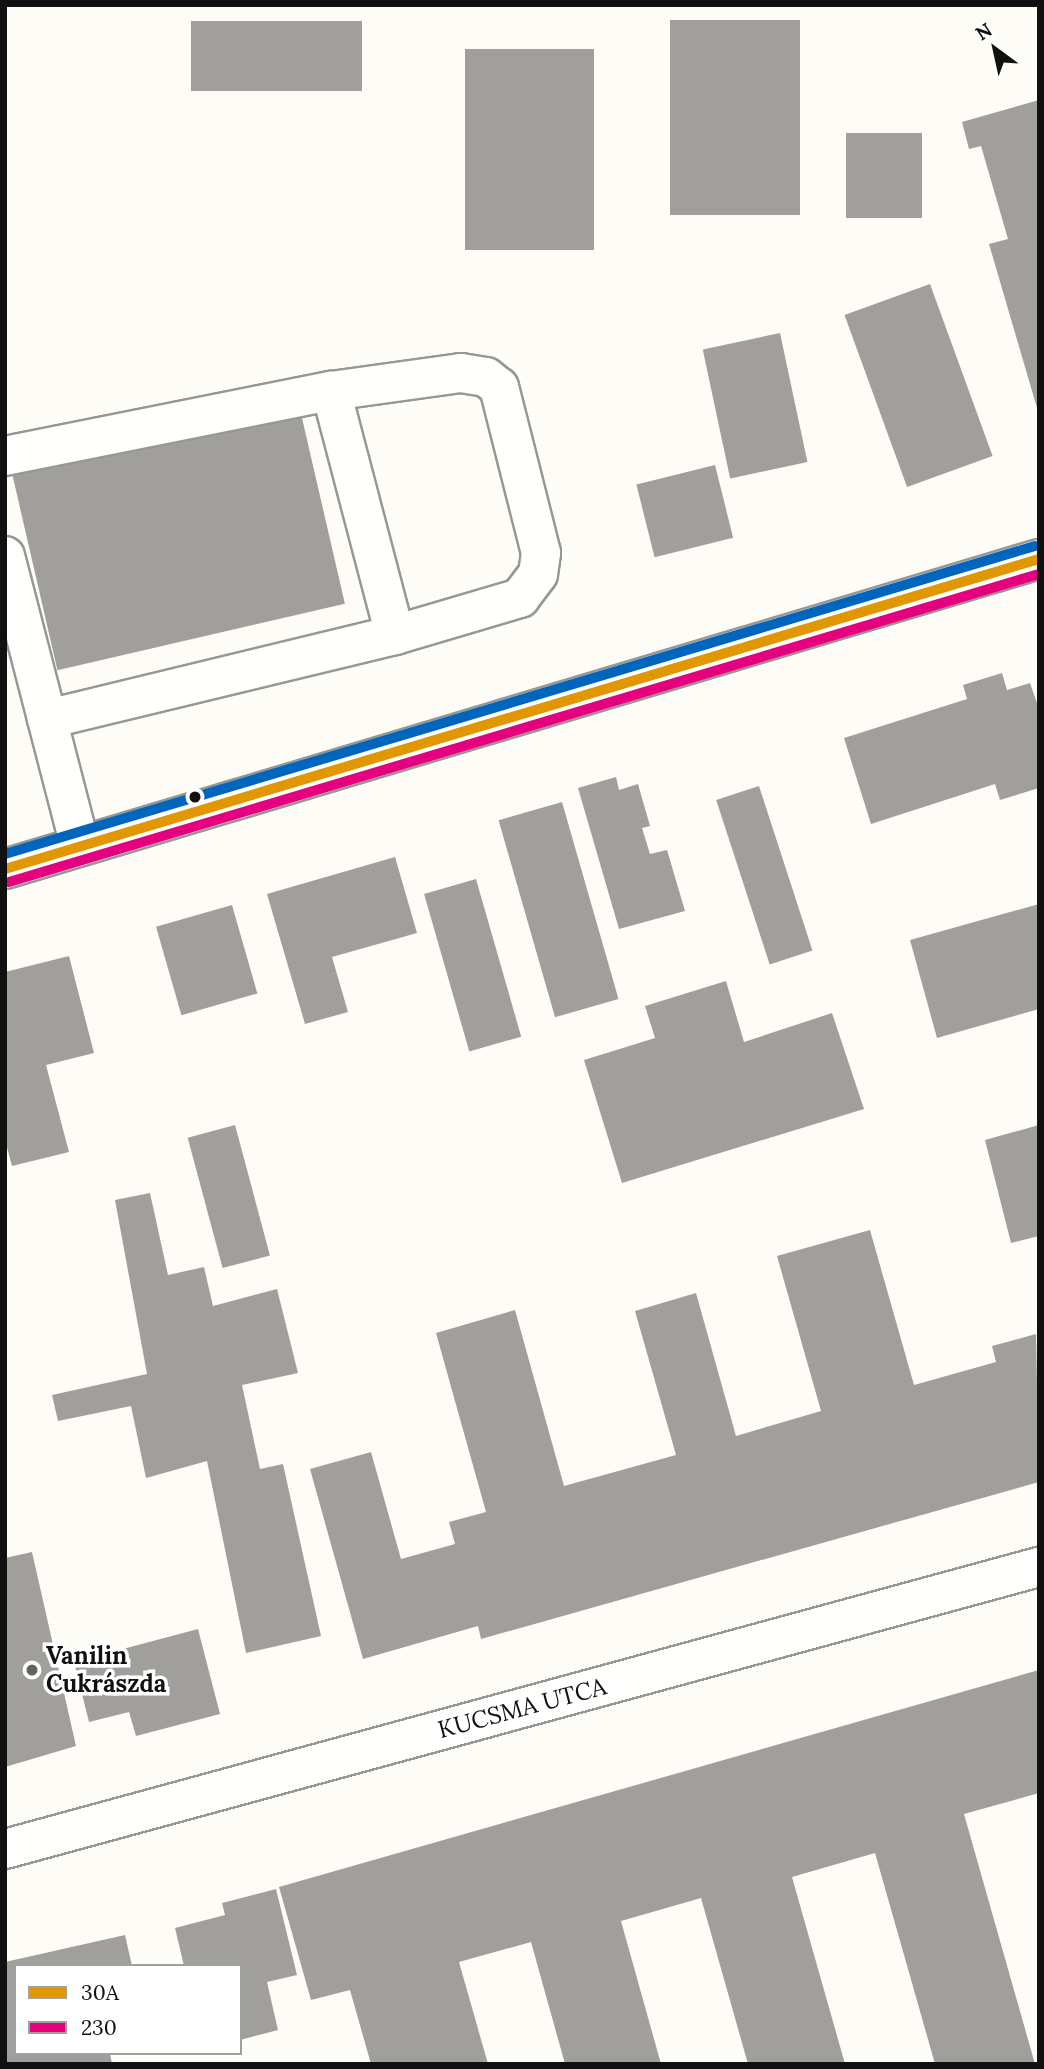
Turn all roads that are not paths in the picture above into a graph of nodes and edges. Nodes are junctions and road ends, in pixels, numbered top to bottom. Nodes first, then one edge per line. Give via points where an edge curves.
1 (331, 391) junction
2 (5, 456) edge
3 (5, 556) edge
4 (1039, 559) edge
5 (395, 635) junction
6 (47, 719) junction
7 (80, 846) junction
8 (5, 869) edge
9 (1039, 1567) edge
10 (5, 1849) edge

1 - 2 street
1 - 5 street
1 - 5 street via 461,373 486,377 499,387 541,553 538,574 520,598
3 - 6 street
4 - 7 street
5 - 6 street
6 - 7 street
7 - 8 street
9 - 10 street, KUCSMA UTCA

